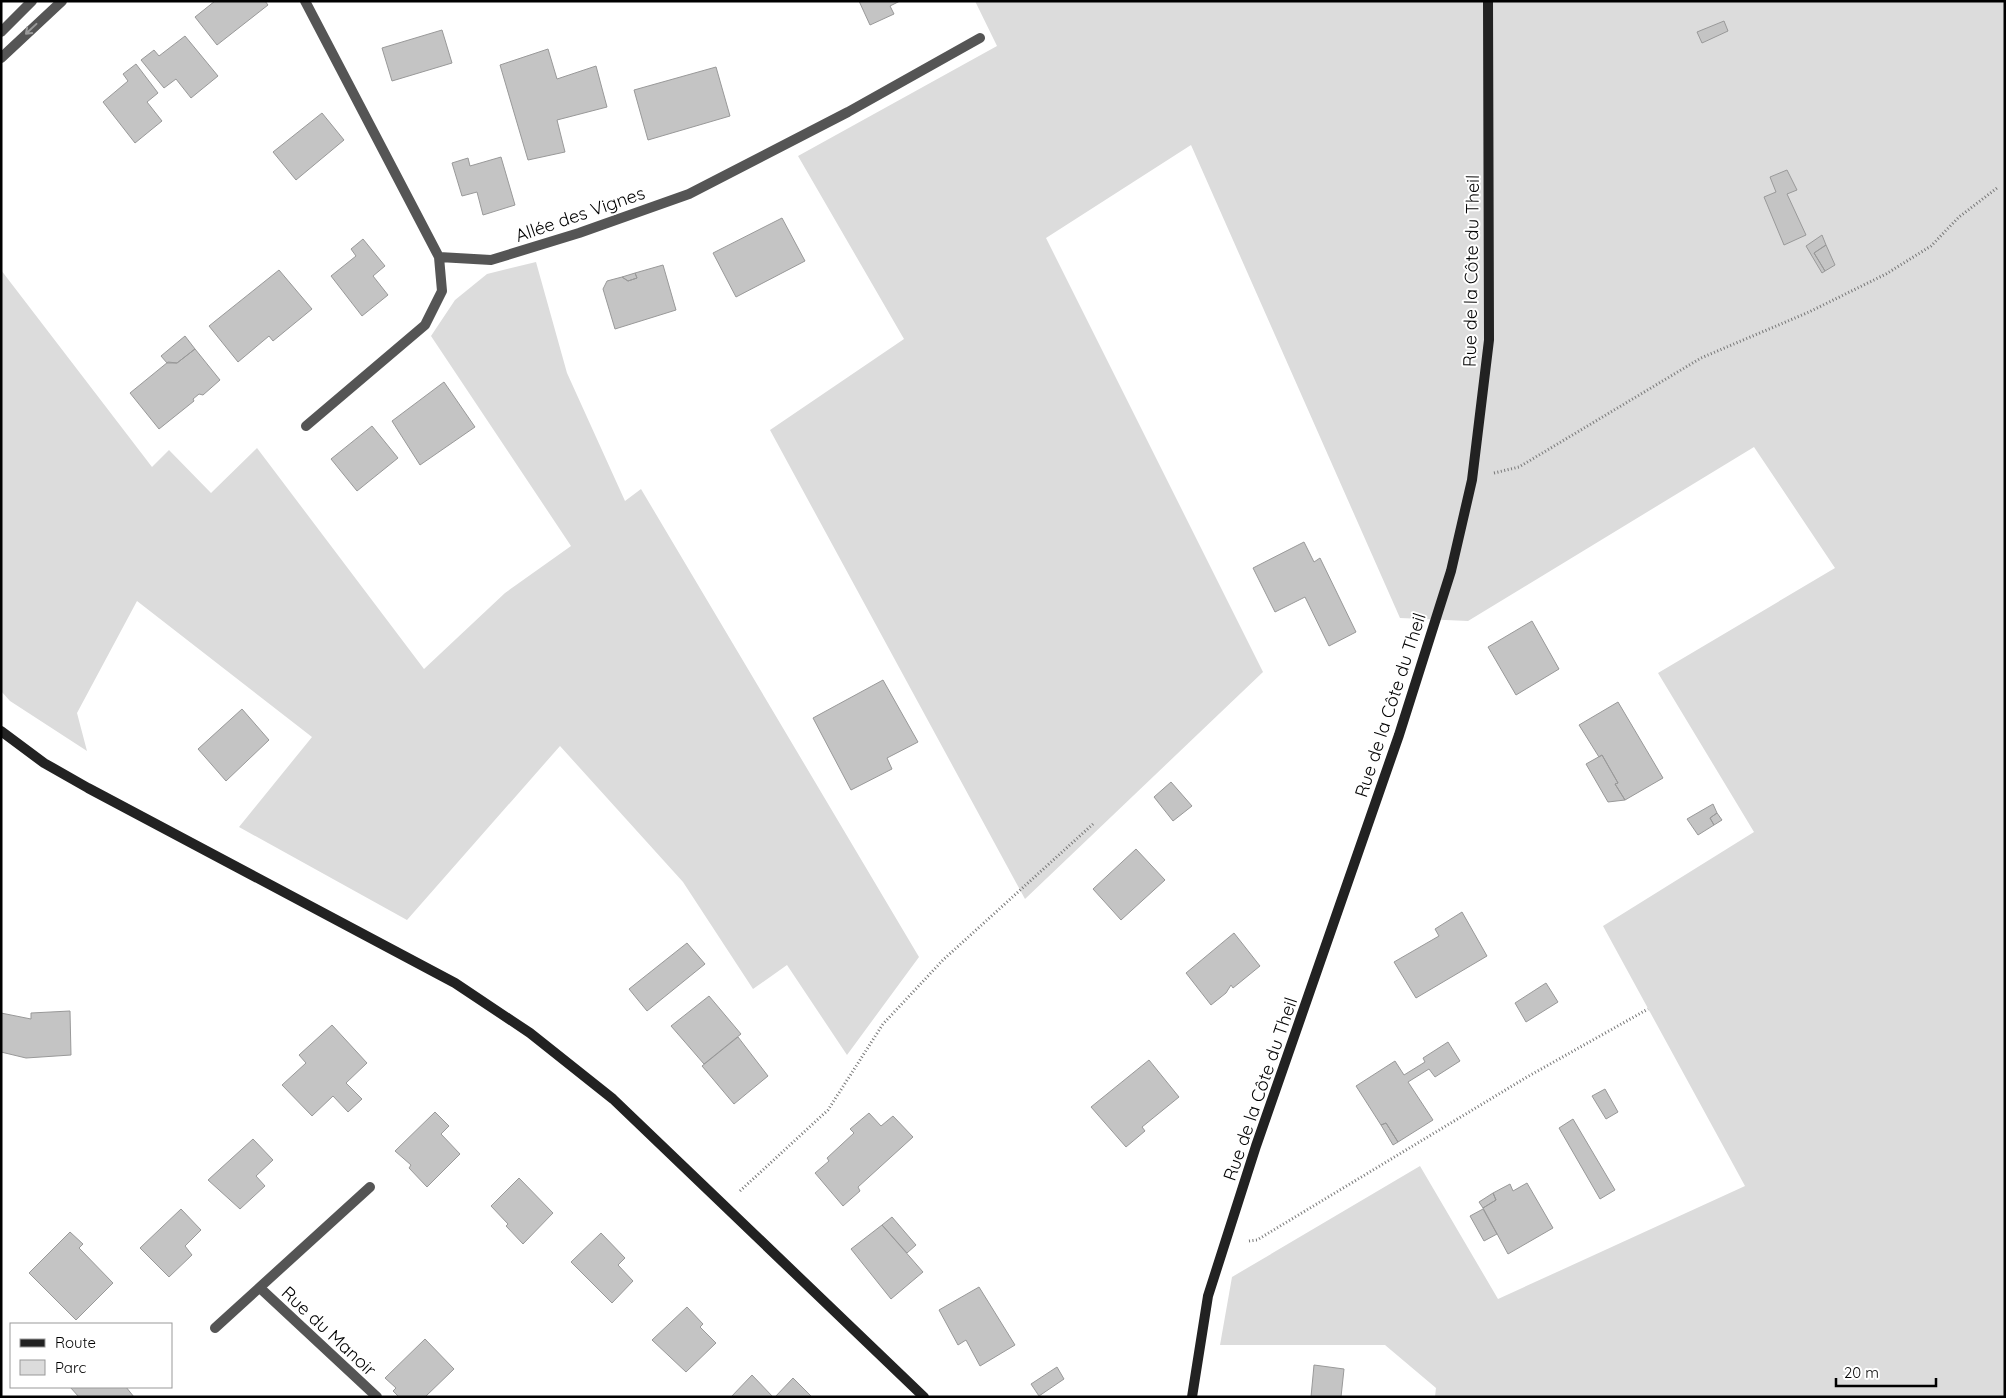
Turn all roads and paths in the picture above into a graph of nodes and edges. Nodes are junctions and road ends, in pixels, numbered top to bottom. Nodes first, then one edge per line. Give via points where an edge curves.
1 (32, 1) edge
2 (62, 1) edge
3 (305, 1) edge
4 (1488, 1) edge
5 (1, 32) edge
6 (980, 38) dead end
7 (1, 58) edge
8 (1997, 188) dead end
9 (438, 257) junction
10 (306, 426) dead end
11 (1472, 480) junction
12 (1, 731) edge
13 (1094, 824) dead end
14 (1648, 1009) dead end
15 (370, 1187) dead end
16 (724, 1205) junction
17 (1225, 1244) junction
18 (260, 1288) junction
19 (215, 1328) dead end
20 (377, 1397) edge
21 (924, 1397) edge
22 (1192, 1397) edge

1 - 5 street
2 -> 7 street
3 - 9 street
4 - 11 street, Rue de la Côte du Theil via 1489,340
6 - 9 street, Allée des Vignes via 848,112 689,194 491,260
8 - 11 path via 1960,217 1931,246 1886,274 1809,312 1701,358 1519,467
9 - 10 street via 442,291 424,325
11 - 17 street, Rue de la Côte du Theil via 1450,571 1399,735
12 - 16 street via 44,763 88,788 455,983 530,1033 614,1098
13 - 16 path via 943,960 883,1024 828,1110
14 - 17 path via 1527,1077 1257,1240
15 - 18 street, Rue du Manoir
16 - 21 street
17 - 22 street, Rue de la Côte du Theil via 1208,1296
18 - 19 street, Rue du Manoir
18 - 20 street, Rue du Manoir

